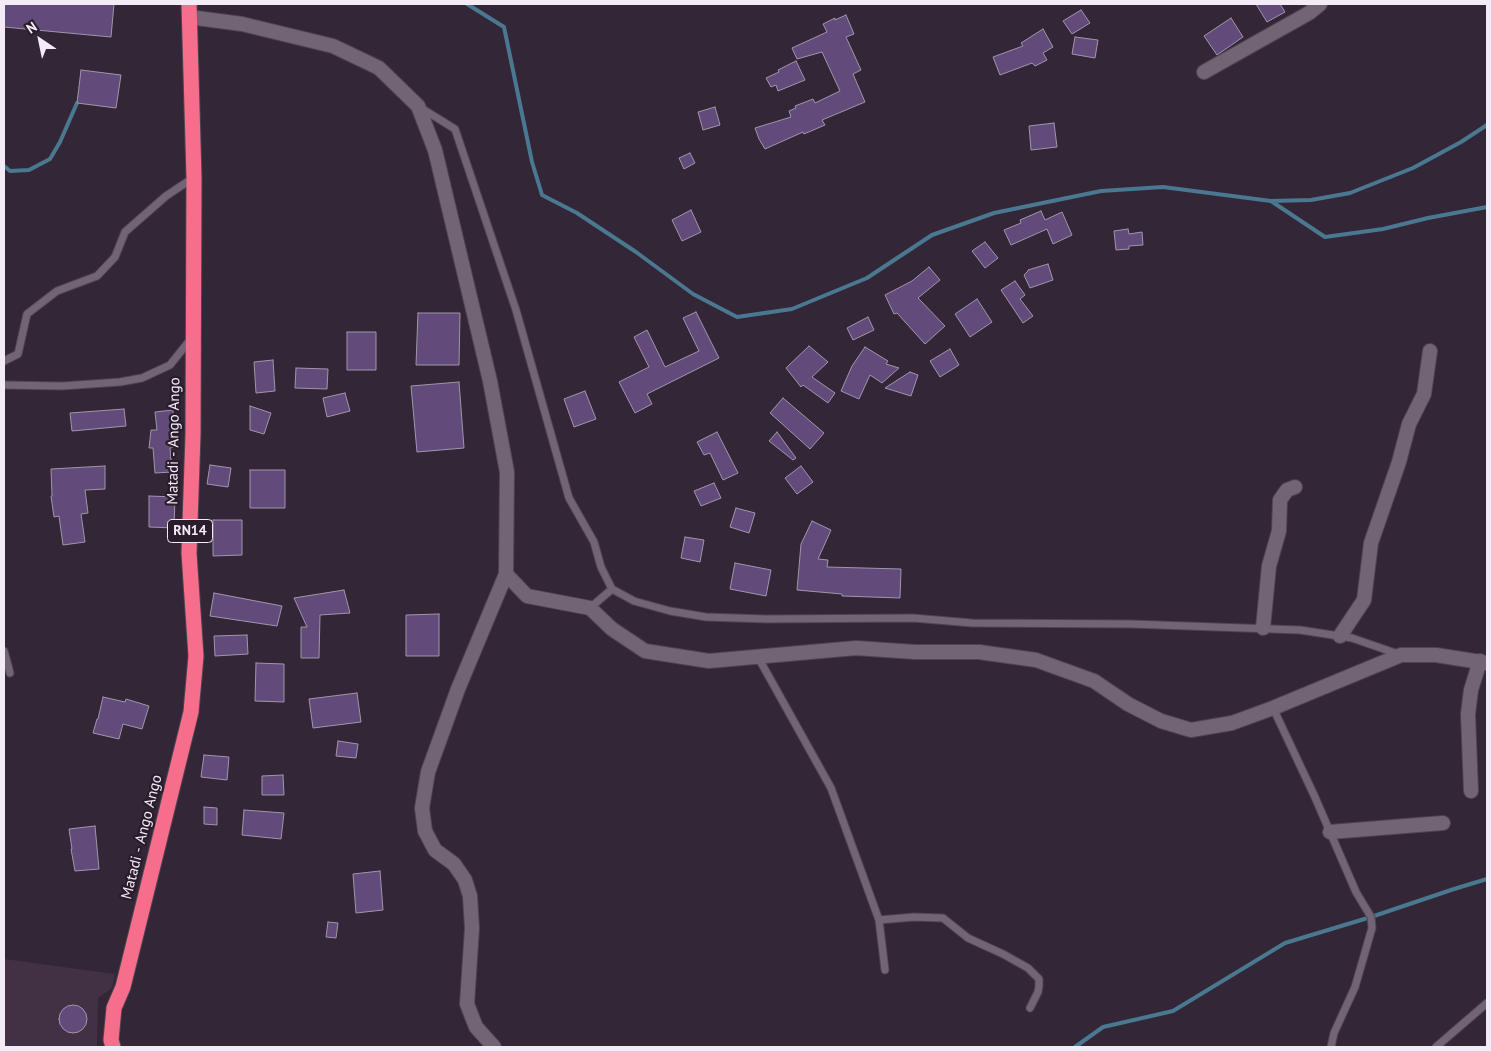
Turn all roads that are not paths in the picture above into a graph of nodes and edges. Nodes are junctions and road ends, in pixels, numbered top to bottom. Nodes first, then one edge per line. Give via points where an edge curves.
1 (1320, 4) edge
2 (189, 10) edge
3 (1204, 72) dead end
4 (418, 106) junction
5 (194, 178) junction
6 (193, 337) junction
7 (1430, 351) dead end
8 (4, 361) edge
9 (4, 385) edge
10 (1295, 487) dead end
11 (506, 574) junction
12 (612, 589) junction
13 (590, 608) junction
14 (1263, 628) junction
15 (1340, 636) junction
16 (4, 651) edge
17 (1401, 655) junction
18 (758, 657) junction
19 (1484, 662) edge
20 (10, 673) dead end
21 (1273, 708) junction
22 (1471, 791) dead end
23 (1443, 823) dead end
24 (1330, 832) junction
25 (879, 920) junction
26 (885, 970) dead end
27 (1487, 1003) edge
28 (1030, 1008) dead end
29 (112, 1045) edge
30 (494, 1047) edge
31 (1331, 1047) edge
32 (1436, 1047) edge

1 - 3 street
2 - 4 street via 333,46 379,68
2 - 5 highway, Matadi - Ango Ango / RN14
4 - 11 street via 435,150 490,381 507,472
4 - 12 lane via 455,129 516,310 569,498 594,542
5 - 6 highway, Matadi - Ango Ango / RN14
5 - 8 lane via 166,196 125,232 115,257 97,276 57,291 27,314 18,354
6 - 9 lane via 170,365 142,378 62,386
6 - 29 highway, Matadi - Ango Ango / RN14 via 189,553 196,656 191,712 123,987 114,1008
7 - 15 street via 1424,394 1408,424 1371,543 1364,600
10 - 14 street via 1280,500 1279,531 1269,566
11 - 13 street via 528,596
11 - 30 street via 458,689 428,772 422,808 425,831 435,850 454,864 465,880 470,896 472,928 466,1004 476,1027
12 - 13 lane
12 - 14 lane via 634,601 706,617 913,618 972,623
13 - 18 street via 612,629 645,651 709,662
14 - 15 lane
15 - 17 lane
16 - 20 lane
17 - 19 street via 1436,655
17 - 21 street
18 - 21 street via 856,648 979,652 1036,660 1094,681 1161,721 1191,730 1232,723
18 - 25 lane via 831,788
19 - 22 street via 1470,690
21 - 24 lane
23 - 24 street
24 - 31 lane via 1370,917 1372,928 1355,987
25 - 26 lane
25 - 28 lane via 943,918 968,938 1028,968 1039,979 1038,992
27 - 32 lane

